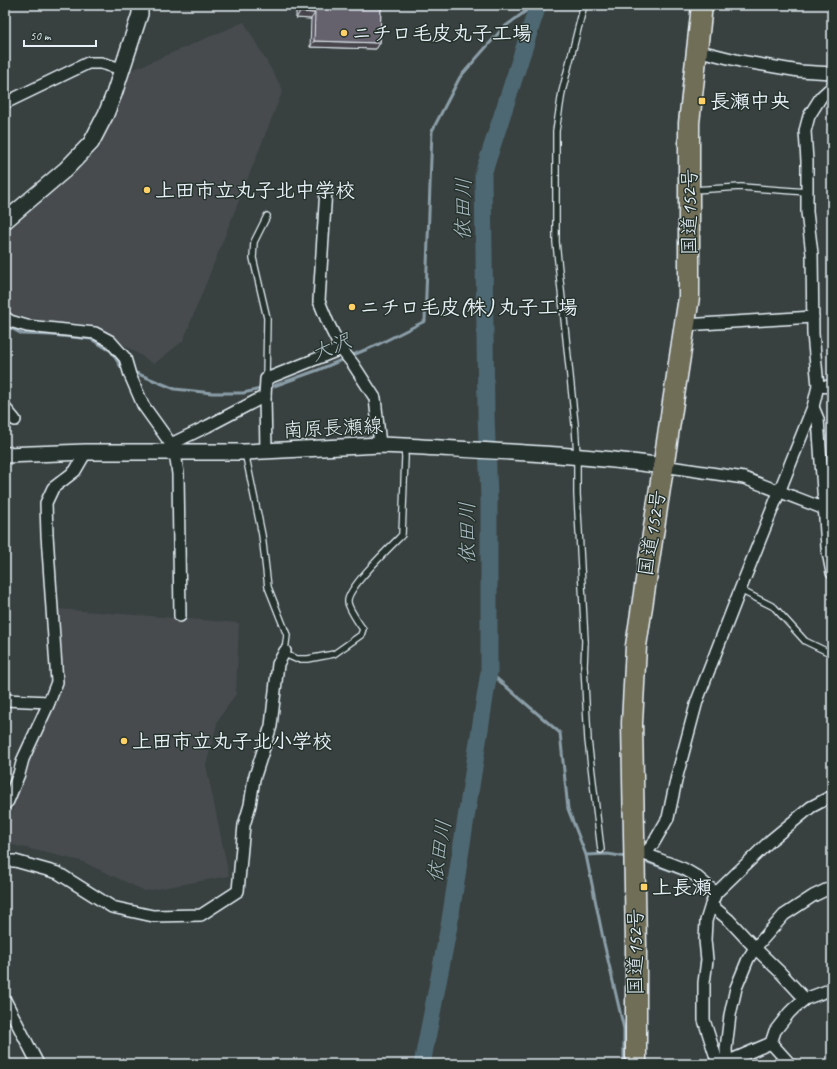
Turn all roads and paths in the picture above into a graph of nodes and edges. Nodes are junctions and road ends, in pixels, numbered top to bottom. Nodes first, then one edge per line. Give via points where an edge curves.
1 (140, 5) edge
2 (584, 5) edge
3 (702, 5) edge
4 (696, 50) junction
5 (122, 69) junction
6 (832, 73) edge
7 (832, 87) edge
8 (5, 103) edge
9 (326, 189) dead end
10 (689, 190) junction
11 (807, 192) junction
12 (267, 216) dead end
13 (5, 221) edge
14 (5, 317) edge
15 (813, 317) junction
16 (685, 325) junction
17 (341, 348) junction
18 (266, 379) junction
19 (818, 386) junction
20 (832, 387) edge
21 (265, 396) junction
22 (813, 407) junction
23 (5, 408) edge
24 (15, 420) dead end
25 (380, 446) junction
26 (404, 446) junction
27 (173, 448) junction
28 (266, 451) junction
29 (86, 452) junction
30 (245, 452) junction
31 (5, 455) edge
32 (577, 456) junction
33 (663, 466) junction
34 (779, 492) junction
35 (825, 509) junction
36 (832, 573) edge
37 (740, 590) junction
38 (180, 616) dead end
39 (285, 651) junction
40 (832, 654) edge
41 (5, 700) edge
42 (49, 702) junction
43 (832, 796) edge
44 (5, 804) edge
45 (601, 850) dead end
46 (639, 854) junction
47 (5, 861) edge
48 (832, 887) edge
49 (716, 893) junction
50 (711, 905) junction
51 (755, 948) junction
52 (832, 989) edge
53 (805, 999) junction
54 (5, 1000) edge
55 (771, 1043) junction
56 (38, 1064) edge
57 (636, 1064) edge
58 (724, 1064) edge
59 (790, 1064) edge

1 - 5 main road via 140,14
2 - 32 lane via 562,92 556,132 556,242
3 - 4 highway, 国道152号
4 - 6 street via 740,62 798,71
4 - 10 highway, 国道152号 via 689,123
5 - 8 street via 101,63 88,63
5 - 13 main road via 106,114 91,143 66,169
7 - 11 street via 821,97 809,116 805,131
9 - 17 street via 319,301
10 - 11 lane via 741,187
10 - 16 highway, 国道152号 via 689,297
11 - 15 street via 812,254
12 - 18 lane via 254,242 253,258 267,318
14 - 27 street via 28,326 95,333 110,341 125,358 143,405
15 - 16 street
15 - 19 street
16 - 33 highway, 国道152号
17 - 18 street
17 - 25 street via 375,398
18 - 21 street
19 - 20 street
19 - 22 street
21 - 27 street
21 - 28 street
22 - 34 street
22 - 35 street via 818,419
23 - 24 street
25 - 26 main road, 南原長瀬線
25 - 28 main road, 南原長瀬線
26 - 32 main road, 南原長瀬線
26 - 39 lane via 402,535 368,570 349,595 348,603 363,630 361,635 334,654 296,659 287,655
27 - 29 main road, 南原長瀬線
27 - 30 main road, 南原長瀬線
27 - 38 street via 178,474
28 - 30 main road, 南原長瀬線
29 - 31 main road, 南原長瀬線
29 - 42 street via 75,471 53,488 46,503 57,682
30 - 39 lane via 262,535 268,588 287,636
32 - 33 main road, 南原長瀬線
32 - 45 lane via 588,740
33 - 34 street via 744,478
33 - 46 highway, 国道152号 via 636,646 632,723
34 - 35 street
34 - 37 street
35 - 36 street via 827,547
37 - 40 lane via 774,606 805,641
37 - 46 street via 697,701 668,818 653,844
39 - 47 street via 278,664 271,726 254,779 244,825 238,891 201,915 153,916 112,907 58,873 15,861
41 - 42 street
42 - 44 street
43 - 49 street via 811,807 771,840
46 - 49 street via 684,869
46 - 57 highway, 国道152号
48 - 51 street via 784,915
49 - 50 street
50 - 51 street via 730,920
50 - 58 street via 706,921 704,1020
51 - 53 street
51 - 58 street via 736,988
52 - 53 street
53 - 55 street via 788,1013 775,1031
54 - 56 street
55 - 58 street
55 - 59 street

